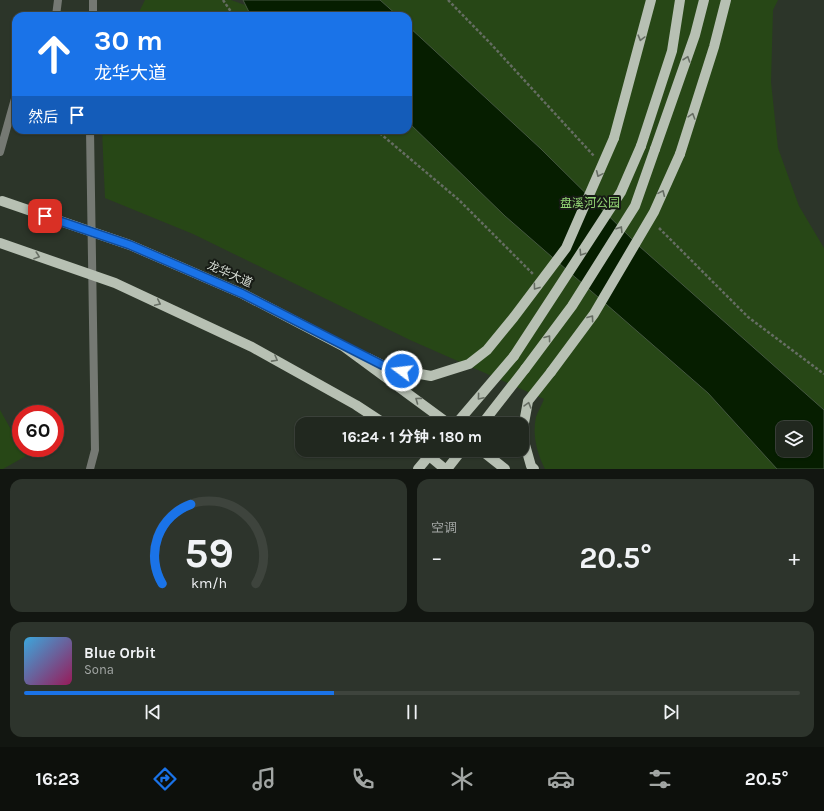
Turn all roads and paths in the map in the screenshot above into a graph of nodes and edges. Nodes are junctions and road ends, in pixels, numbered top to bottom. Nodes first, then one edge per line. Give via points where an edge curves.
1 (58, 0) edge
2 (93, 0) edge
3 (224, 0) edge
4 (651, 0) edge
5 (680, 0) edge
6 (704, 0) edge
7 (726, 0) edge
8 (56, 12) edge
9 (93, 12) edge
10 (232, 12) edge
11 (12, 110) edge
12 (90, 134) edge
13 (381, 134) edge
14 (0, 152) edge
15 (1, 201) edge
16 (0, 243) edge
17 (538, 278) dead end
18 (343, 346) junction
19 (374, 417) edge
20 (439, 417) edge
21 (462, 417) edge
22 (487, 417) edge
23 (428, 457) edge
24 (431, 457) edge
25 (456, 457) edge
26 (490, 457) edge
27 (90, 469) edge
28 (418, 469) edge
29 (446, 469) edge
30 (505, 469) edge
31 (534, 469) edge

1 - 8 street
2 - 9 street
3 - 10 path
4 -> 18 main road, bridge via 614,138 566,248 487,350 469,364 431,376 388,368
5 -> 21 main road, bridge via 672,51 641,146 621,192 514,356
22 -> 6 main road, bridge via 572,306 635,206 695,35
31 -> 7 main road, bridge via 522,434 528,401 594,314 654,212 680,154 714,48
11 - 14 street
12 - 27 street via 95,450
13 - 17 path via 459,200
15 - 18 main road, 龙华大道, bridge via 137,248 243,294
16 -> 19 main road, bridge via 115,283 245,343
20 -> 18 main road, 龙华大道, bridge
23 - 28 main road
24 - 29 main road, bridge
25 - 29 main road
26 - 30 main road

